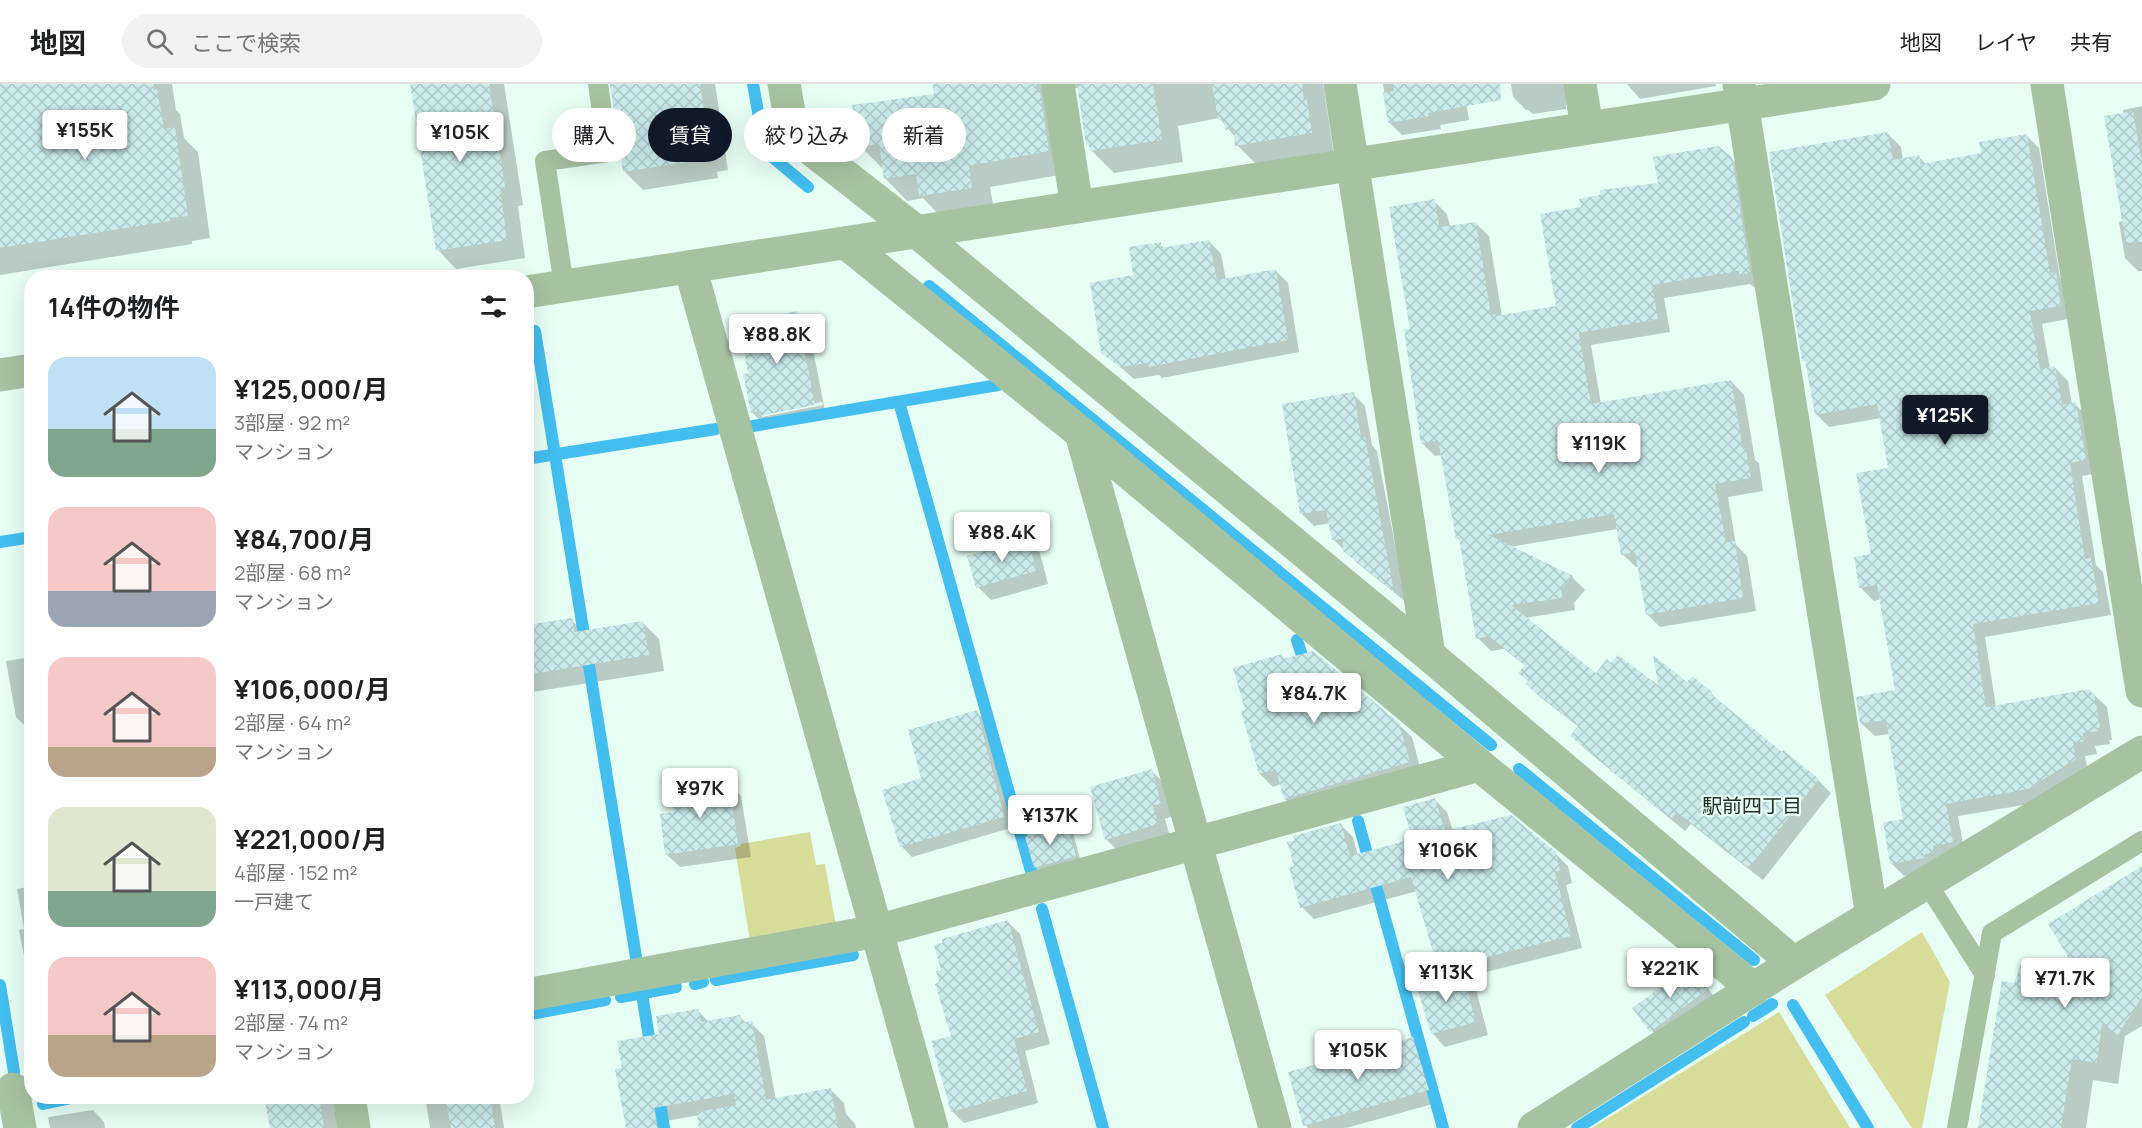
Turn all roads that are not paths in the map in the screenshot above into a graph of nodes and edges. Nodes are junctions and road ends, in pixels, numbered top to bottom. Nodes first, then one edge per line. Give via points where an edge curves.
1 (598, 84) edge
2 (784, 84) edge
3 (1058, 84) edge
4 (1340, 84) edge
5 (1580, 84) edge
6 (1874, 84) edge
7 (2047, 84) edge
8 (1741, 94) edge
9 (1587, 128) junction
10 (1352, 165) junction
11 (1077, 207) junction
12 (917, 232) junction
13 (846, 243) junction
14 (690, 267) junction
15 (564, 286) junction
16 (534, 291) edge
17 (24, 371) edge
18 (0, 375) edge
19 (1081, 433) junction
20 (1429, 655) junction
21 (2142, 691) edge
22 (2142, 752) edge
23 (1479, 765) junction
24 (2142, 841) edge
25 (1195, 843) junction
26 (1927, 883) junction
27 (1872, 916) junction
28 (877, 931) junction
29 (1794, 963) junction
30 (1984, 975) junction
31 (1754, 989) junction
32 (534, 994) edge
33 (15, 1089) edge
34 (350, 1104) edge
35 (20, 1128) edge
36 (354, 1128) edge
37 (932, 1128) edge
38 (1275, 1128) edge
39 (1534, 1128) edge
40 (1957, 1128) edge

1 - 15 lane via 608,152 545,161
2 - 12 street via 793,135
3 - 11 street
4 - 10 street
5 - 9 street
6 - 8 street
7 - 21 street
8 - 9 street
8 - 27 street
9 - 10 street
10 - 11 street
10 - 20 street
11 - 12 street
12 - 13 street
12 - 20 street
13 - 14 street
13 - 19 street
14 - 15 street
14 - 28 street
15 - 16 street
17 - 18 street
19 - 23 street
19 - 25 street
20 - 29 street
22 - 26 street
23 - 25 street
23 - 31 street
24 - 30 lane via 1992,933
25 - 28 street
25 - 38 street
26 - 27 street
26 - 30 lane
27 - 29 street
28 - 32 street
28 - 37 street
29 - 31 street
30 - 40 lane
31 - 39 street
33 - 35 street
34 - 36 street

